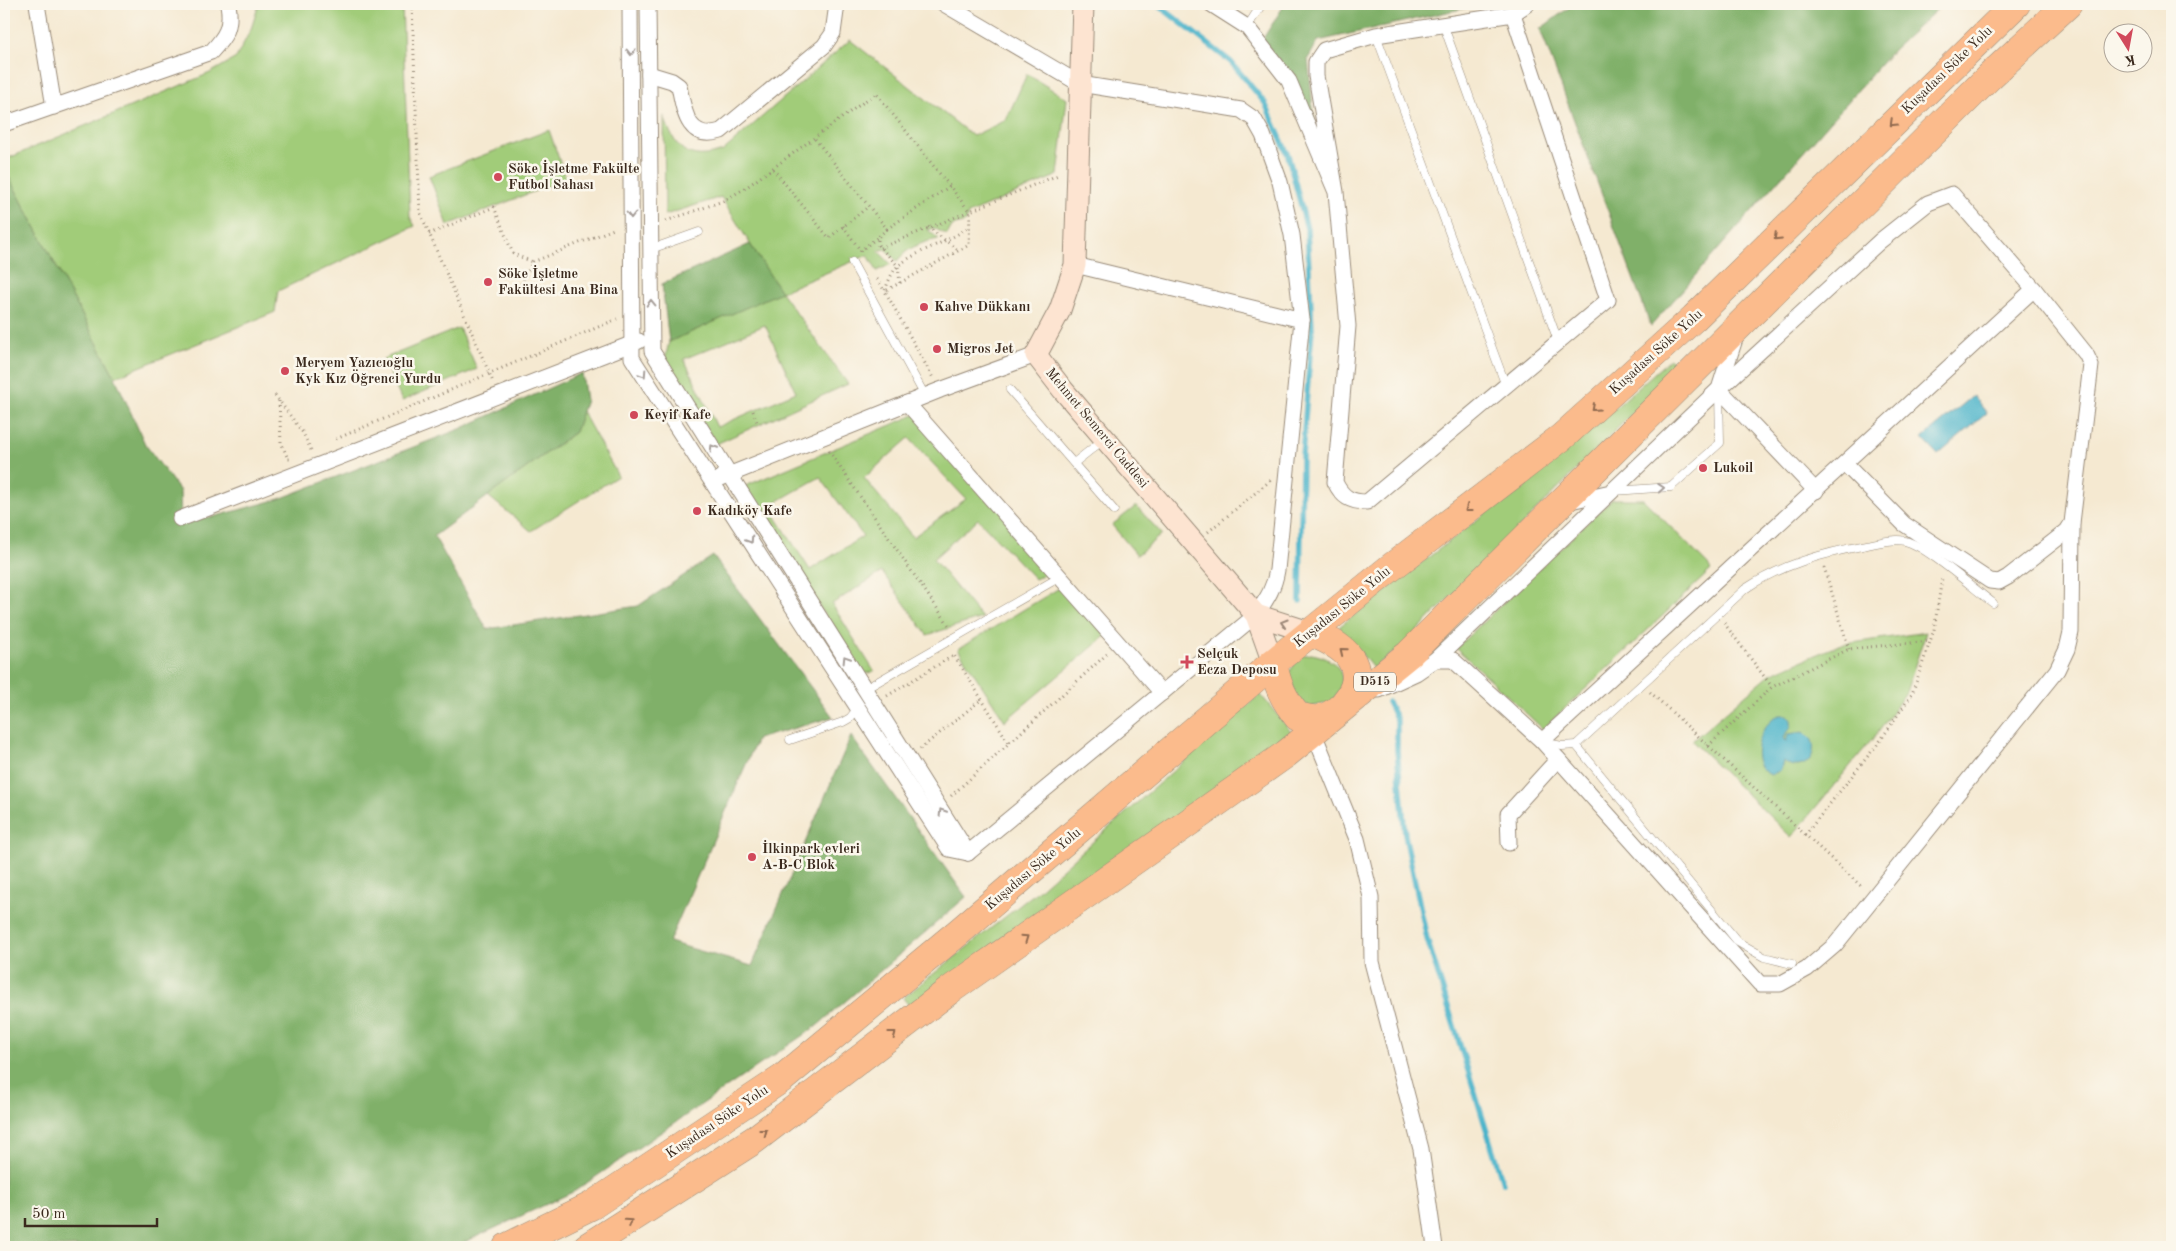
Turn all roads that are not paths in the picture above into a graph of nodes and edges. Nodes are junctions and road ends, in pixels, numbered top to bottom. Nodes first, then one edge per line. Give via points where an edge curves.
1 (37, 4) edge
2 (228, 4) edge
3 (630, 4) edge
4 (648, 4) edge
5 (836, 4) edge
6 (944, 4) edge
7 (1084, 4) edge
8 (1211, 4) edge
9 (1262, 4) edge
10 (1527, 4) edge
11 (2016, 4) edge
12 (2068, 4) edge
13 (1513, 14) junction
14 (1443, 24) junction
15 (1247, 28) junction
16 (1376, 35) junction
17 (649, 74) junction
18 (1080, 84) junction
19 (54, 107) junction
20 (4, 124) edge
21 (1336, 192) junction
22 (699, 232) dead end
23 (651, 250) junction
24 (852, 262) dead end
25 (1075, 265) junction
26 (2034, 289) junction
27 (1302, 320) junction
28 (1739, 326) junction
29 (652, 335) junction
30 (1558, 341) junction
31 (632, 344) junction
32 (1036, 355) junction
33 (1506, 386) junction
34 (1719, 389) junction
35 (1010, 390) dead end
36 (925, 396) junction
37 (907, 403) junction
38 (1104, 439) junction
39 (1074, 463) junction
40 (1845, 464) junction
41 (730, 475) junction
42 (712, 482) junction
43 (1816, 491) junction
44 (1612, 492) junction
45 (1559, 503) junction
46 (1114, 510) dead end
47 (180, 519) dead end
48 (2072, 523) junction
49 (1060, 577) junction
50 (1993, 603) dead end
51 (1256, 615) junction
52 (1312, 633) junction
53 (1435, 660) junction
54 (1274, 663) junction
55 (865, 688) junction
56 (1162, 693) junction
57 (858, 708) junction
58 (1339, 709) junction
59 (1306, 724) junction
60 (790, 740) dead end
61 (1542, 742) junction
62 (1576, 745) junction
63 (1558, 759) junction
64 (1509, 843) dead end
65 (968, 853) junction
66 (1792, 964) dead end
67 (507, 1247) edge
68 (587, 1247) edge
69 (1435, 1247) edge

1 - 19 street
2 - 19 street via 230,13 226,36 211,52
3 -> 31 street
4 - 17 street
5 - 17 street via 833,33 824,46 721,131 708,134 696,130 687,120 679,86 672,80
6 - 18 street
7 - 18 street, Mehmet Semerci Caddesi
8 - 15 street
9 - 15 lane
10 - 13 street
11 -> 52 highway, Kuşadası Söke Yolu via 1694,318 1562,437 1389,569
12 - 28 highway, D515 via 1989,77
13 - 14 street
13 - 30 street via 1608,300
14 - 16 street
14 - 30 lane
15 - 21 street via 1290,81
16 - 21 street via 1324,50 1316,62
16 - 33 lane
17 - 23 street
18 - 25 street, Mehmet Semerci Caddesi
18 - 27 street via 1241,110 1254,119 1273,157 1286,204
19 - 20 street
21 - 33 street via 1348,326 1335,482 1341,494 1354,502 1368,502
22 - 23 lane
29 -> 23 street
24 - 36 lane
25 - 27 street
25 - 32 street, Mehmet Semerci Caddesi via 1060,310
26 - 34 street via 1952,194 1928,203 1880,241
26 - 40 street
26 - 48 street via 2086,354 2091,365
27 - 51 street via 1277,570 1269,597
28 - 34 street
28 - 45 highway, D515
29 - 31 street
41 -> 29 street via 652,350
30 - 33 street
31 -> 42 street via 632,358
31 - 47 street
32 - 36 street
32 - 38 street, Mehmet Semerci Caddesi
34 - 43 street
34 - 44 street
44 -> 34 lane via 1672,488 1720,443
35 - 39 lane
36 - 37 street
37 - 41 street
37 - 49 street
38 - 39 lane
38 - 51 street, Mehmet Semerci Caddesi
39 - 46 lane
40 - 43 street
40 - 48 street via 1904,524 1990,581 1998,582 2008,577 2067,532
41 - 42 street
55 -> 41 street
42 -> 57 street
43 - 61 street
44 - 45 street
44 - 53 street
45 - 58 highway, D515 via 1410,654
48 - 63 street via 2071,632 2057,670 1835,945 1807,969 1780,984 1760,984
49 - 55 lane
49 - 56 street
50 - 62 lane via 1924,550 1905,540 1820,555 1761,578 1745,589
52 -> 51 street
51 - 54 street, Mehmet Semerci Caddesi
51 - 56 street
52 - 54 highway, Kuşadası Söke Yolu
58 -> 52 highway via 1353,691 1356,673 1350,658 1333,643
53 - 58 street via 1416,673
53 - 61 street via 1453,660
54 - 59 highway via 1278,686 1286,702
54 - 67 highway, Kuşadası Söke Yolu via 783,1078 592,1206
65 -> 55 street
56 - 65 street
57 - 60 lane via 843,722
57 - 65 street via 949,849
58 - 59 highway, D515
68 -> 59 highway, D515 via 754,1140 950,990 1286,754
59 - 69 street via 1356,839 1371,897 1372,962 1421,1149
61 - 62 lane
61 - 63 street
62 - 66 lane via 1738,942 1764,957
63 - 64 street via 1508,814

